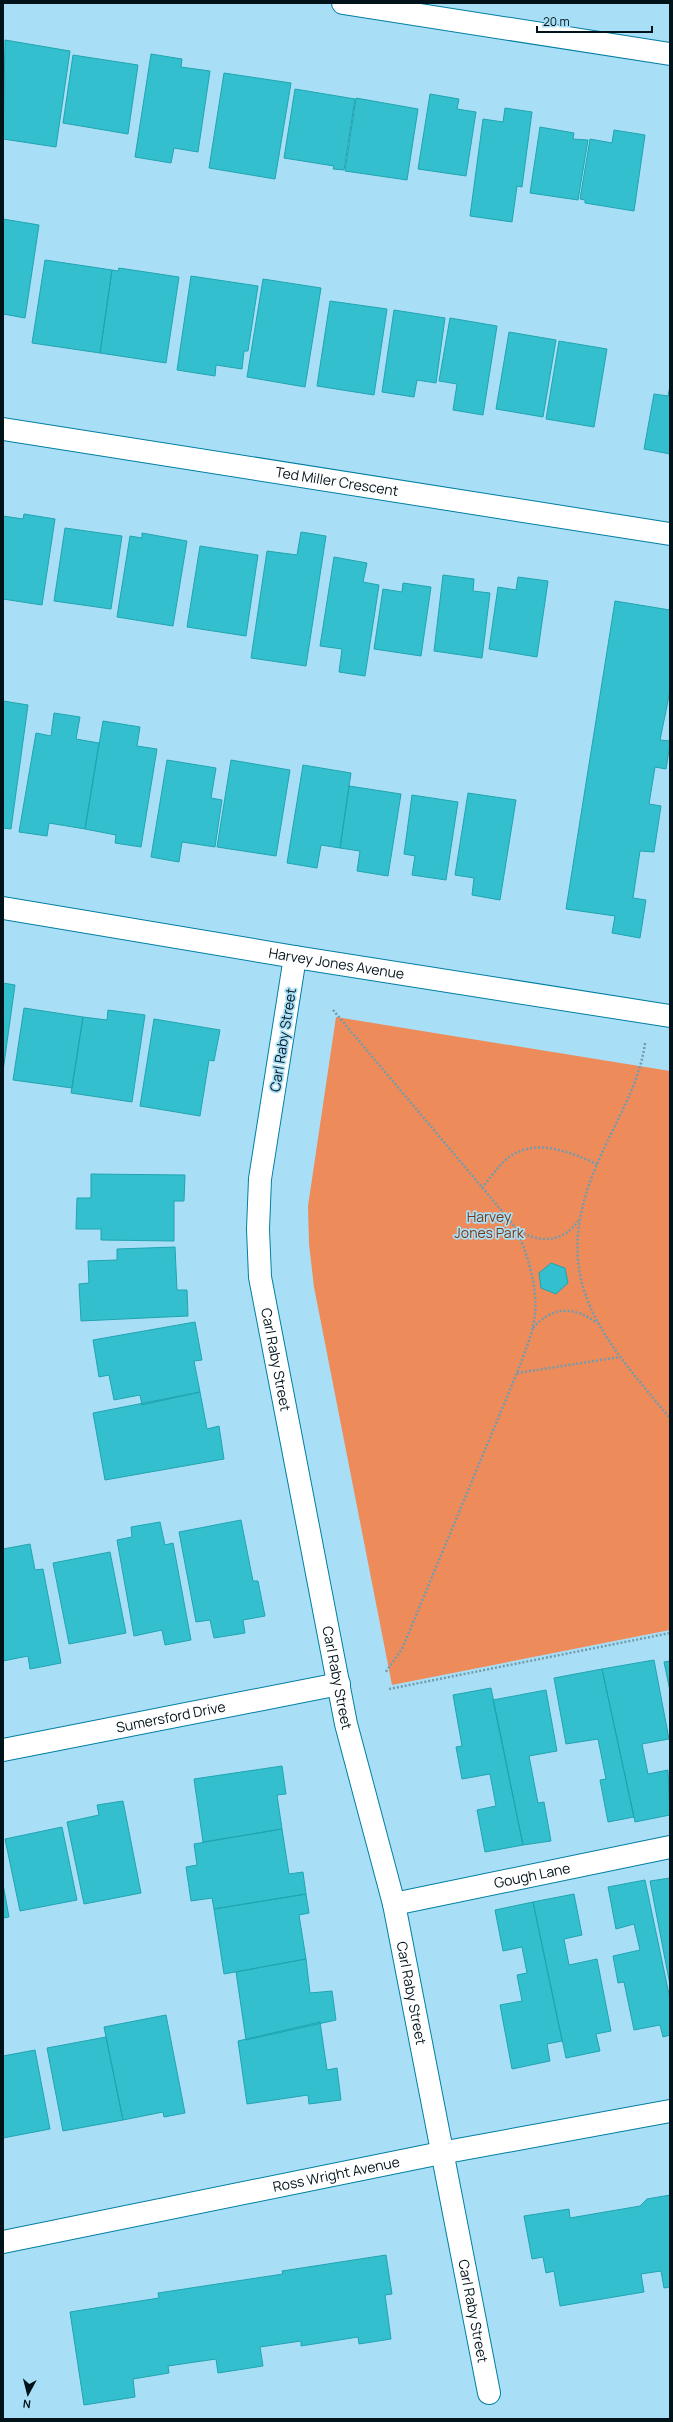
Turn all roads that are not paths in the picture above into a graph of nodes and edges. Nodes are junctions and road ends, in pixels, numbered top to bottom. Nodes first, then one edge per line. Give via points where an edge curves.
1 (343, 3) edge
2 (670, 54) edge
3 (3, 429) edge
4 (670, 534) edge
5 (3, 908) edge
6 (295, 957) junction
7 (670, 1016) edge
8 (338, 1684) junction
9 (3, 1750) edge
10 (670, 1847) edge
11 (394, 1904) junction
12 (670, 2111) edge
13 (441, 2153) junction
14 (3, 2242) edge
15 (489, 2393) dead end

1 - 2 street
3 - 4 street, Ted Miller Crescent
5 - 6 street, Harvey Jones Avenue
6 - 7 street, Harvey Jones Avenue
6 - 8 street, Carl Raby Street via 260,1179 260,1277
8 - 9 street, Sumersford Drive
8 - 11 street, Carl Raby Street via 346,1724
10 - 11 street, Gough Lane
11 - 13 street, Carl Raby Street
12 - 13 street, Ross Wright Avenue
13 - 14 street, Ross Wright Avenue
13 - 15 street, Carl Raby Street

